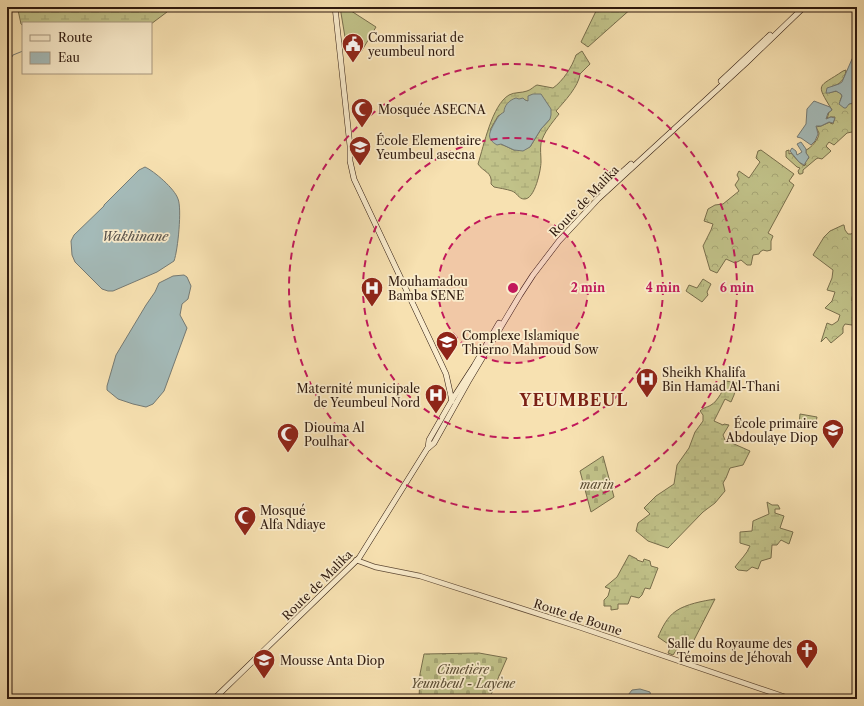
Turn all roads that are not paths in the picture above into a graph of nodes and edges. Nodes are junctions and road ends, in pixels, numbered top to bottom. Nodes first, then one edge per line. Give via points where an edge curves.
1 (335, 7) edge
2 (799, 7) edge
3 (804, 7) edge
4 (452, 400) junction
5 (454, 405) junction
6 (427, 449) junction
7 (356, 560) junction
8 (214, 699) edge
9 (792, 699) edge

1 - 4 main road via 354,179 446,374
2 - 4 main road, Route de Malika via 607,186 568,226 531,273
3 - 5 main road, Route de Malika via 598,199 569,230 533,275
4 - 5 main road
4 - 6 main road, Route de Malika via 429,440
5 - 6 main road, Route de Malika via 434,443
6 - 7 main road, Route de Malika
7 - 8 main road, Route de Malika
7 - 9 street, Route de Boune via 420,576

